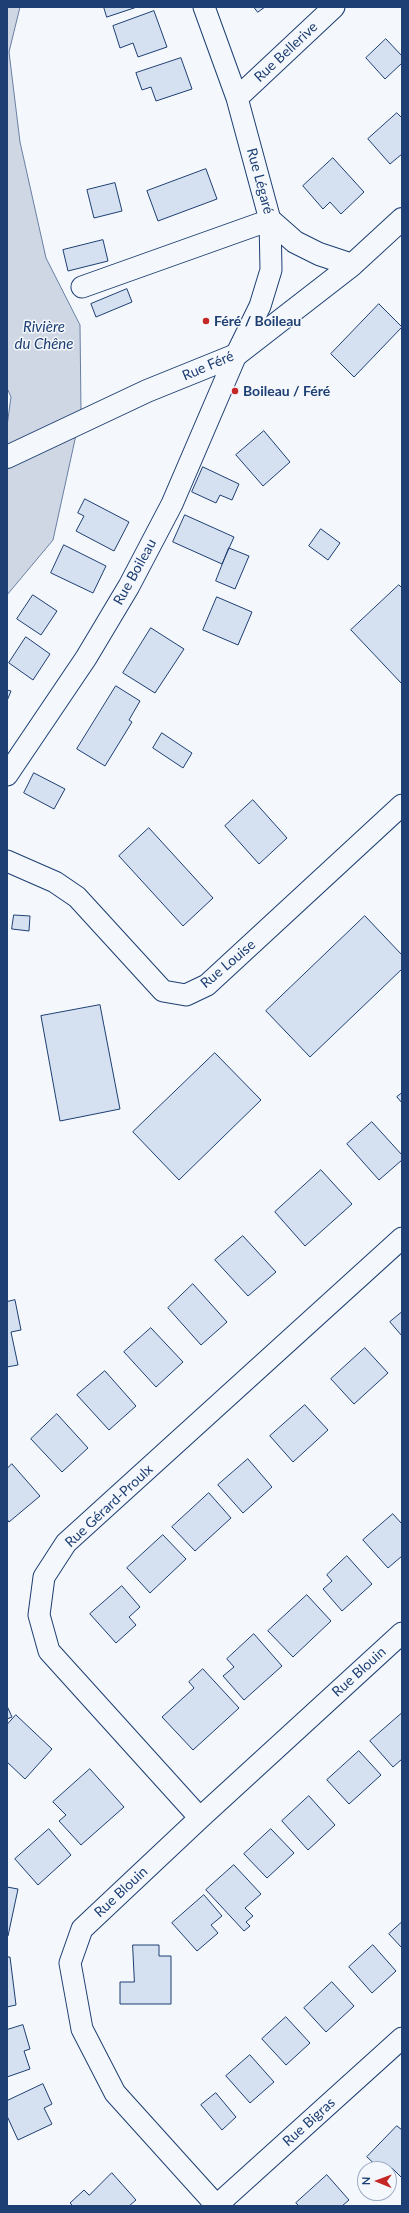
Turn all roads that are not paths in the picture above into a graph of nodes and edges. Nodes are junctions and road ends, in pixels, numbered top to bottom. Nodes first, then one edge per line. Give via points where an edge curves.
1 (204, 7) edge
2 (334, 7) edge
3 (237, 98) junction
4 (402, 219) edge
5 (270, 220) junction
6 (352, 265) junction
7 (82, 287) dead end
8 (236, 355) junction
9 (7, 457) edge
10 (7, 775) edge
11 (402, 806) edge
12 (7, 861) edge
13 (402, 1238) edge
14 (402, 1633) edge
15 (200, 1818) junction
16 (402, 2038) edge
17 (217, 2206) edge

1 - 3 street, Rue Légaré
2 - 3 street, Rue Bellerive
3 - 5 street, Rue Légaré
4 - 6 street, Rue Féré
5 - 6 street via 295,242 319,254
5 - 7 street
5 - 8 street, Rue Légaré via 271,270 260,306
6 - 8 street, Rue Féré
8 - 9 street, Rue Féré via 109,408
8 - 10 street, Rue Boileau via 172,504 129,586 86,658
11 - 12 street, Rue Louise via 207,985 186,995 163,991 77,897 55,882
13 - 15 street, Rue Gérard-Proulx via 66,1543 44,1577 39,1616 49,1650
14 - 15 street, Rue Blouin
15 - 17 street, Rue Blouin via 82,1929 70,1963 82,2030 115,2093
16 - 17 street, Rue Bigras

